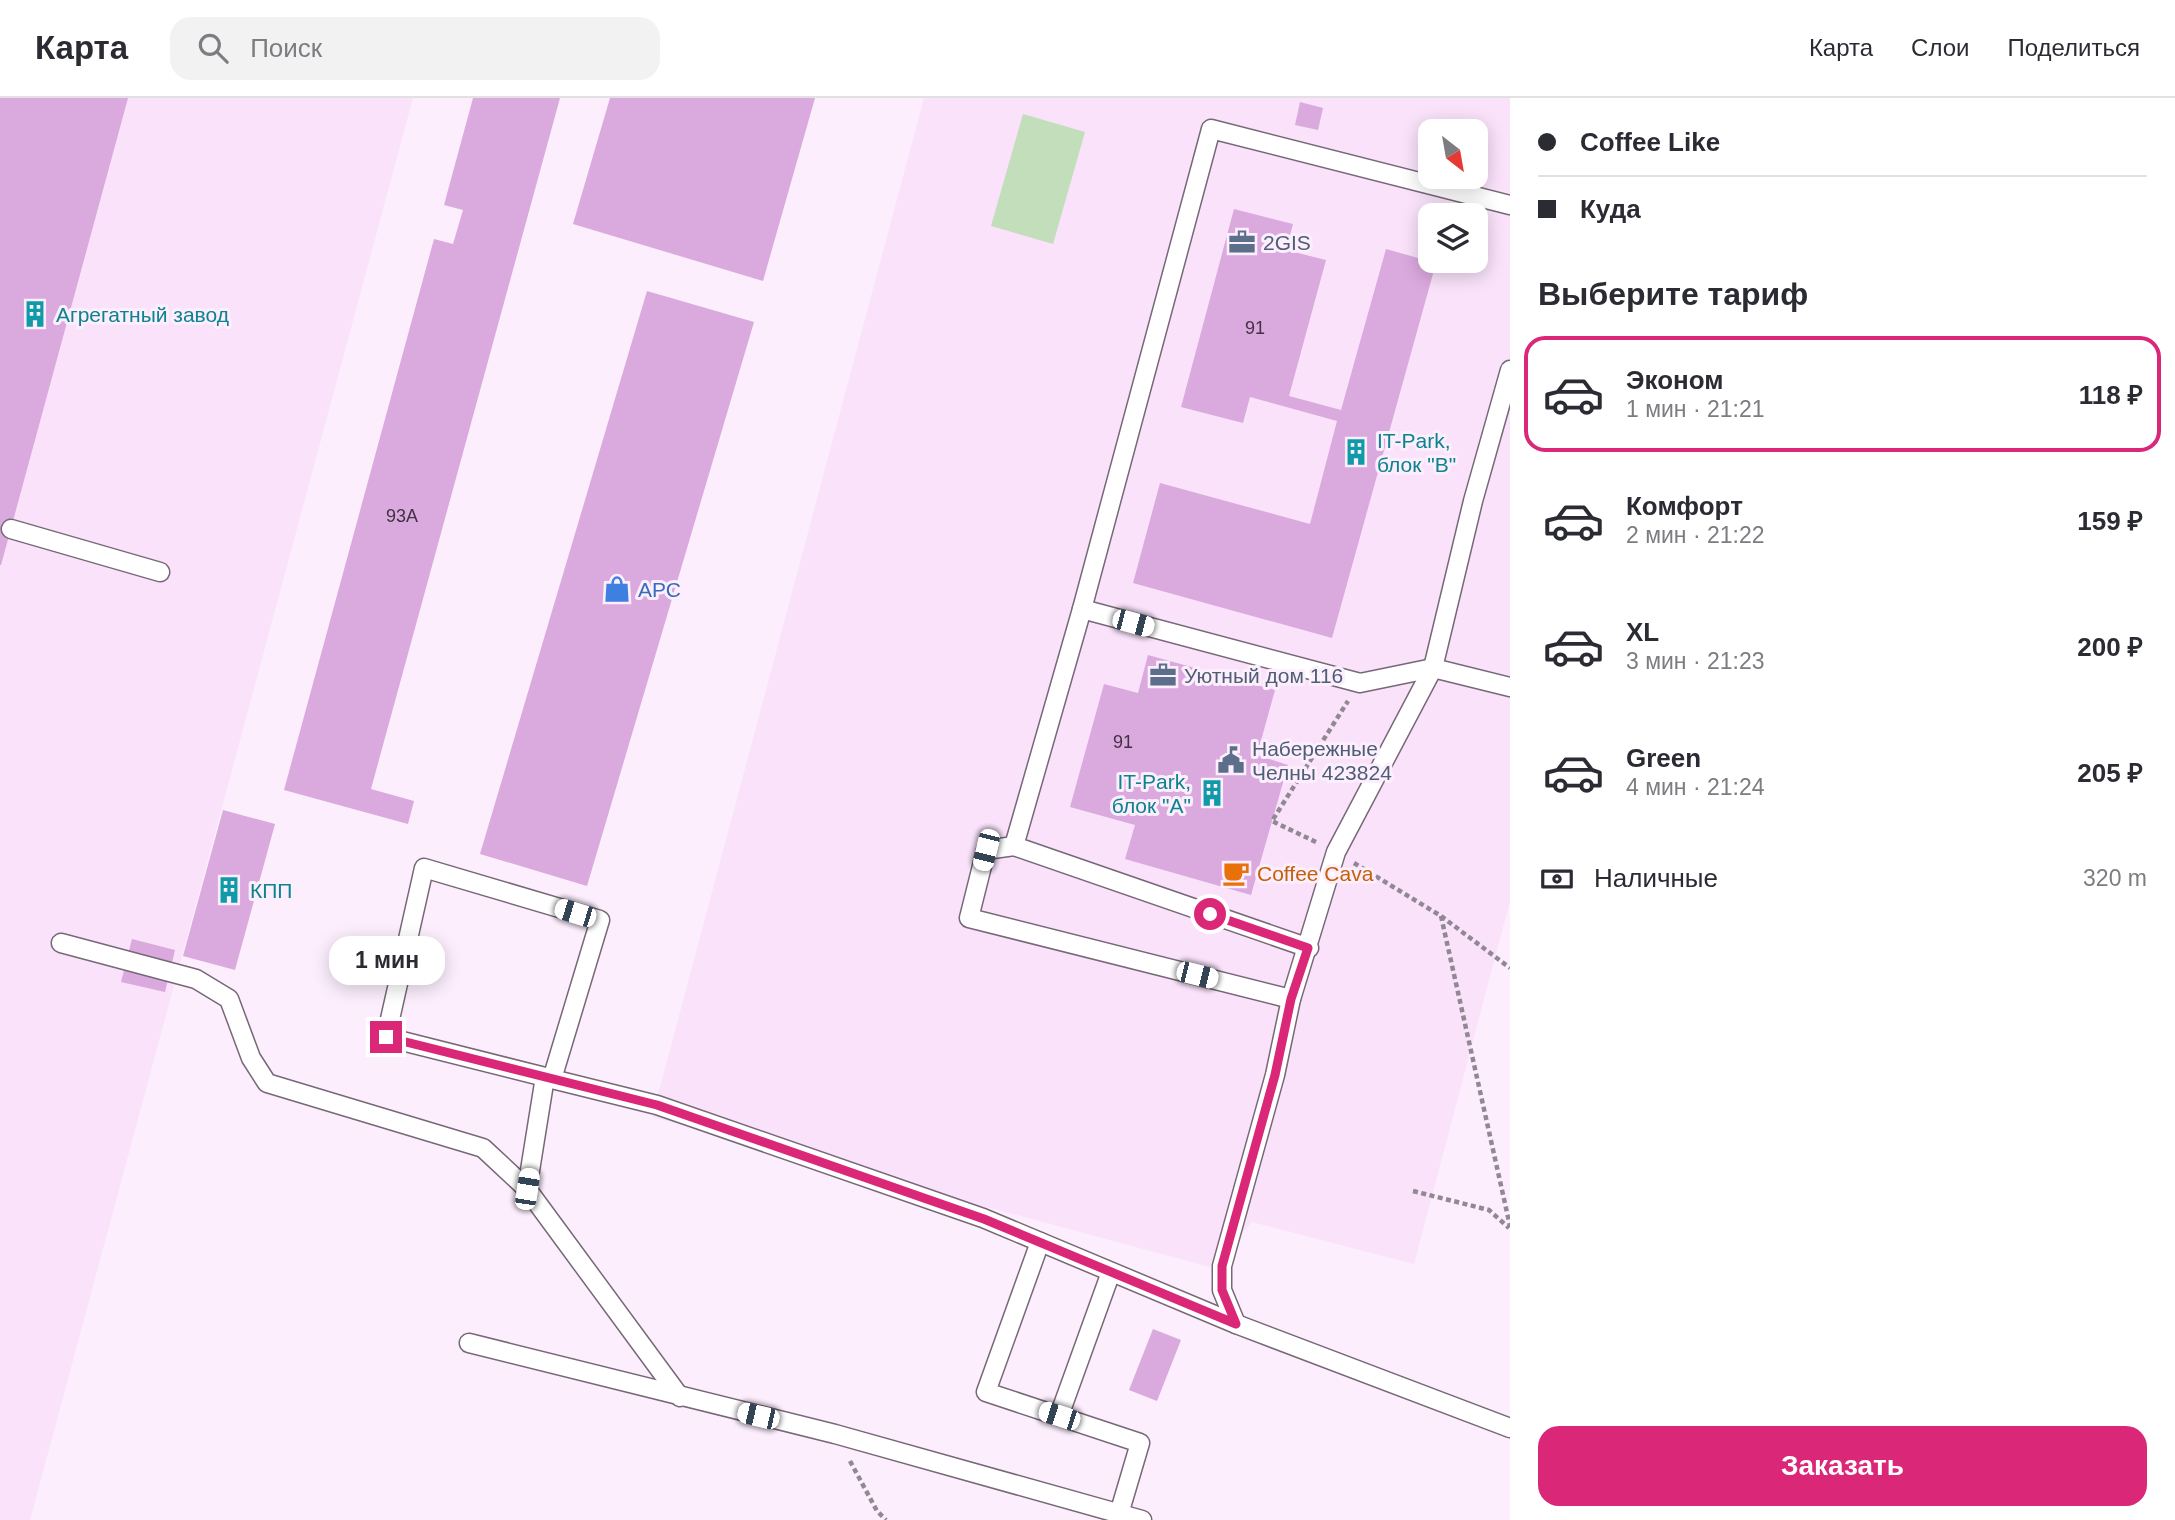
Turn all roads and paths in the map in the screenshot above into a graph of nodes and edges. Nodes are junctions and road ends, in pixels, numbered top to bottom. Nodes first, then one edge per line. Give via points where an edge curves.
1 (1510, 205) edge
2 (1510, 370) edge
3 (11, 529) dead end
4 (160, 572) dead end
5 (1082, 609) junction
6 (1433, 668) junction
7 (1360, 683) junction
8 (1510, 687) edge
9 (1014, 846) junction
10 (1336, 852) junction
11 (1441, 916) junction
12 (61, 943) dead end
13 (1308, 948) junction
14 (1510, 968) edge
15 (1291, 999) junction
16 (548, 1078) junction
17 (527, 1189) junction
18 (1413, 1191) dead end
19 (1510, 1227) edge
20 (1040, 1242) junction
21 (1111, 1272) junction
22 (1236, 1324) junction
23 (469, 1343) dead end
24 (680, 1397) junction
25 (1059, 1416) junction
26 (1510, 1428) edge
27 (835, 1434) junction
28 (1119, 1514) junction
29 (886, 1520) edge
30 (1142, 1520) edge

1 - 5 lane via 1211,129
2 - 6 lane
3 - 4 lane
5 - 7 lane
5 - 9 lane
6 - 7 lane
6 - 8 lane
6 - 10 lane
7 - 10 path via 1272,821
9 - 13 lane
9 - 15 lane via 986,850 969,918
10 - 11 path
10 - 13 lane
11 - 14 path
11 - 19 path
12 - 17 lane via 197,979 229,999 251,1058 267,1083 484,1148
13 - 15 lane
15 - 22 lane via 1275,1075 1222,1266 1222,1290
16 - 16 lane via 386,1037 424,867 600,920
16 - 17 lane
16 - 20 lane via 657,1105
17 - 24 lane
18 - 19 path via 1489,1210
20 - 21 lane
20 - 25 lane via 986,1392
21 - 22 lane
21 - 25 lane
22 - 26 lane
23 - 24 lane
24 - 27 lane
25 - 28 lane via 1140,1443
27 - 28 lane
27 - 29 path
28 - 30 lane

